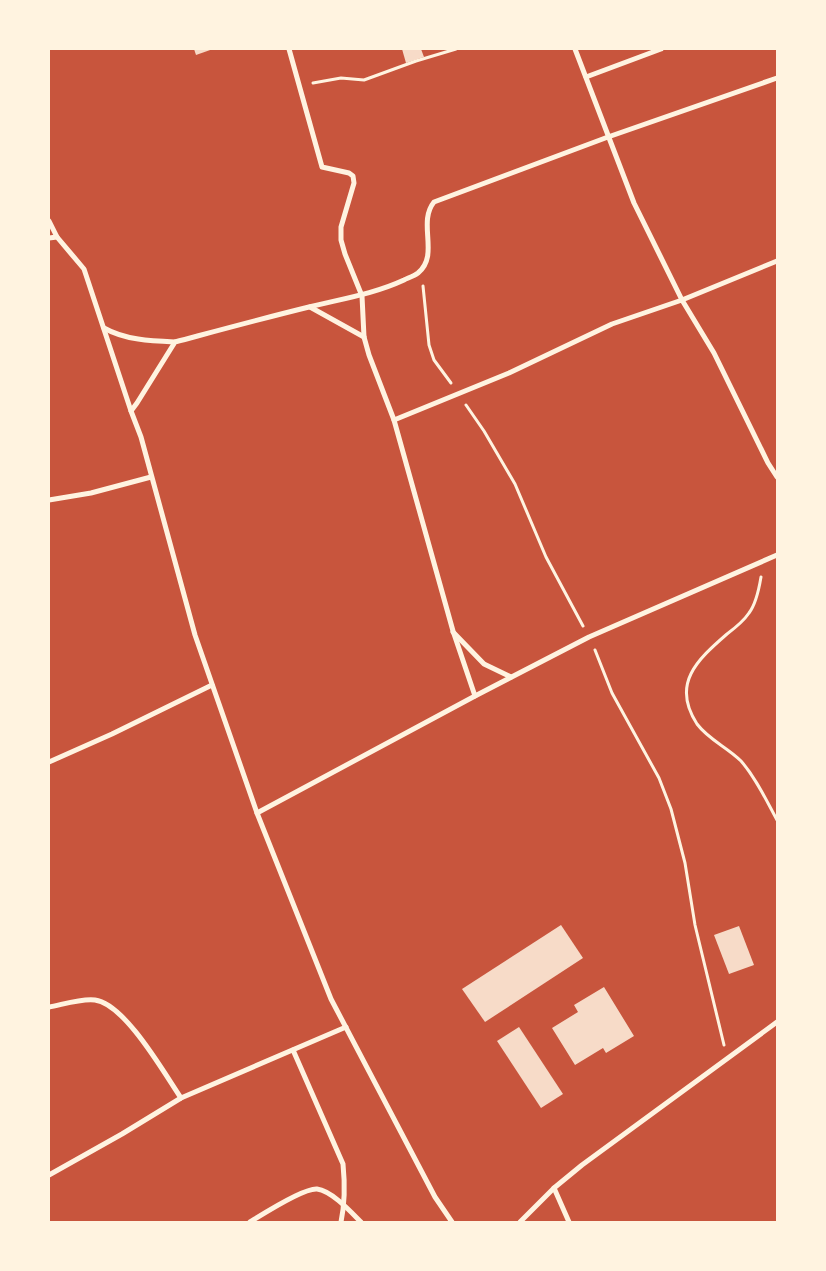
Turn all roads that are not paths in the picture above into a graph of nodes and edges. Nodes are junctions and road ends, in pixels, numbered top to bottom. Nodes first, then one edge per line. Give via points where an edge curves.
1 (289, 49) edge
2 (575, 49) edge
3 (661, 49) edge
4 (586, 77) junction
5 (777, 78) edge
6 (608, 137) junction
7 (49, 221) edge
8 (56, 237) junction
9 (49, 238) edge
10 (777, 261) edge
11 (362, 296) junction
12 (682, 300) junction
13 (310, 307) junction
14 (104, 328) junction
15 (364, 337) junction
16 (175, 342) junction
17 (130, 411) junction
18 (394, 420) junction
19 (151, 477) junction
20 (777, 477) edge
21 (49, 500) edge
22 (777, 555) edge
23 (452, 632) junction
24 (511, 677) junction
25 (212, 685) junction
26 (475, 696) junction
27 (49, 762) edge
28 (257, 813) junction
29 (49, 1007) edge
30 (777, 1022) edge
31 (346, 1027) junction
32 (293, 1050) junction
33 (180, 1098) junction
34 (49, 1175) edge
35 (554, 1188) junction
36 (344, 1206) junction
37 (250, 1222) edge
38 (341, 1222) edge
39 (361, 1222) edge
40 (452, 1222) edge
41 (520, 1222) edge
42 (569, 1222) edge

1 - 11 street via 322,166 353,176 342,240
2 - 4 street
3 - 4 street
4 - 6 street
5 - 6 street
6 - 11 street via 434,202 427,216 427,261 418,273
6 - 12 street via 634,203
7 - 8 street
8 - 9 street
8 - 14 street via 84,270
10 - 12 street
11 - 13 street
11 - 15 street
12 - 18 street via 612,324 509,373
12 - 20 street via 714,352
13 - 15 street
13 - 16 street
14 - 16 street via 137,339
14 - 17 street
15 - 18 street
16 - 17 street
17 - 19 street via 141,437
18 - 23 street
19 - 21 street
19 - 25 street
22 - 24 street via 590,637
23 - 24 street via 484,664
23 - 26 street
24 - 26 street
25 - 27 street
25 - 28 street
26 - 28 street
28 - 31 street via 322,979
29 - 33 street via 95,1000 111,1006 130,1024
30 - 35 street via 582,1164
31 - 32 street
31 - 40 street via 435,1197
32 - 33 street
32 - 36 street via 343,1164
33 - 34 street
35 - 41 street
35 - 42 street
36 - 37 street via 317,1189 306,1191
36 - 38 street
36 - 39 street

